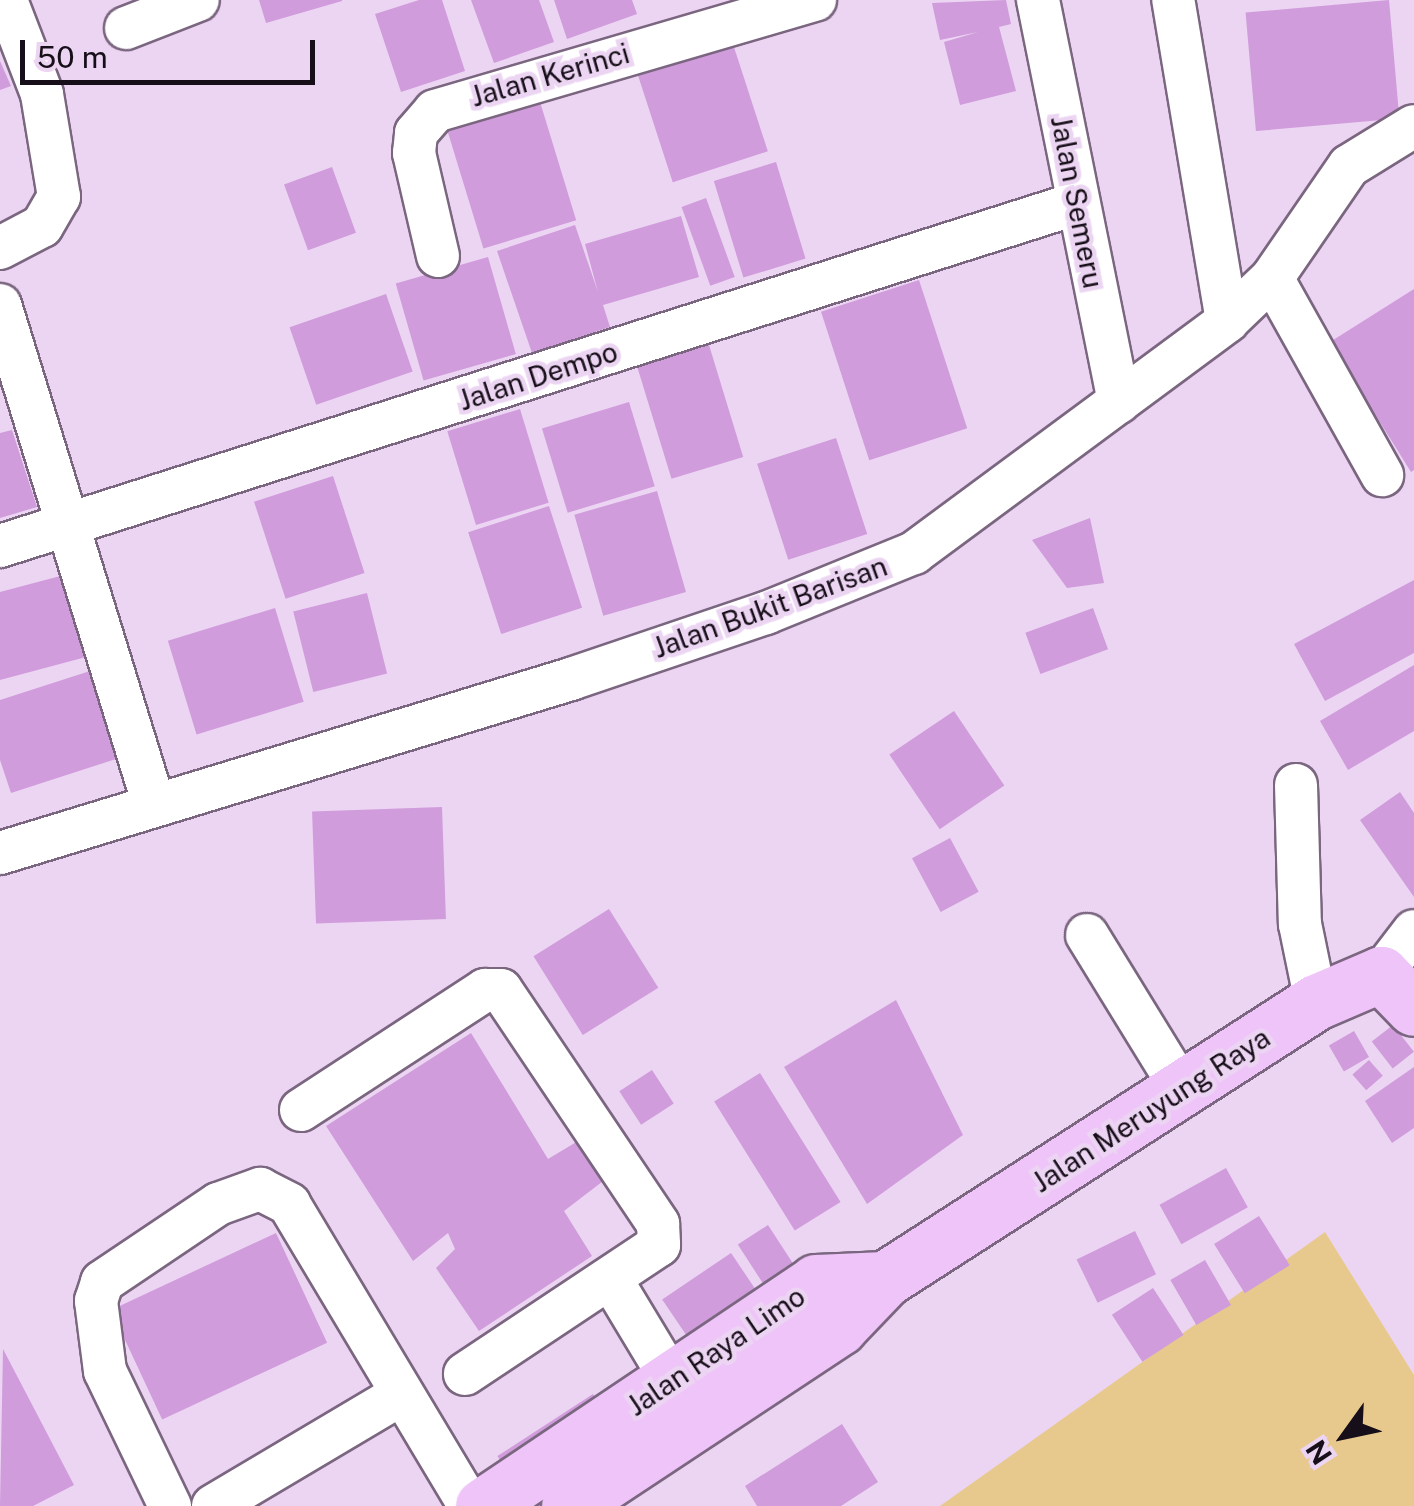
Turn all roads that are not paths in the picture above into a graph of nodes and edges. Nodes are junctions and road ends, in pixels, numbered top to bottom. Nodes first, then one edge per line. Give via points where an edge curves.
1 (6, 0) edge
2 (198, 0) edge
3 (815, 0) edge
4 (1038, 0) edge
5 (1173, 0) edge
6 (126, 28) dead end
7 (1414, 126) edge
8 (1075, 204) junction
9 (0, 248) edge
10 (438, 256) dead end
11 (1272, 278) junction
12 (0, 305) edge
13 (1227, 320) junction
14 (1119, 402) junction
15 (1382, 475) dead end
16 (67, 526) junction
17 (0, 546) edge
18 (1296, 785) dead end
19 (154, 805) junction
20 (0, 853) edge
21 (1414, 931) edge
22 (1087, 936) dead end
23 (1398, 991) edge
24 (1316, 1002) junction
25 (1184, 1091) junction
26 (301, 1110) dead end
27 (885, 1279) junction
28 (612, 1281) junction
29 (464, 1374) dead end
30 (673, 1382) junction
31 (400, 1395) junction
32 (170, 1506) edge
33 (212, 1506) edge
34 (470, 1506) edge
35 (484, 1506) edge
36 (569, 1506) edge

1 - 9 street via 42,94 59,197 42,226
2 - 6 street
3 - 10 street, Jalan Kerinci via 435,110 416,134 414,153
4 - 8 street, Jalan Semeru
5 - 13 street
7 - 11 street, Jalan Bukit Barisan via 1349,166
8 - 14 street, Jalan Semeru
8 - 16 street, Jalan Dempo
11 - 13 street, Jalan Bukit Barisan
11 - 15 street
12 - 16 street
13 - 14 street, Jalan Bukit Barisan
14 - 19 street, Jalan Bukit Barisan via 914,553 858,578 571,679
16 - 17 street, Jalan Dempo
16 - 19 street
18 - 24 street via 1300,924
19 - 20 street, Jalan Bukit Barisan
21 - 23 street
22 - 25 street
23 - 24 main road, Jalan Meruyung Raya
24 - 25 main road, Jalan Meruyung Raya
25 - 27 main road, Jalan Meruyung Raya
26 - 28 street via 485,990 500,990 662,1232 659,1245
27 - 30 main road, Jalan Raya Limo via 816,1282
27 - 36 main road, Jalan Raya Limo via 839,1327
28 - 29 street
28 - 30 street
30 - 35 main road, Jalan Raya Limo
31 - 32 street via 289,1204 260,1189 218,1204 102,1282 96,1300 105,1371
31 - 33 street
31 - 34 street

